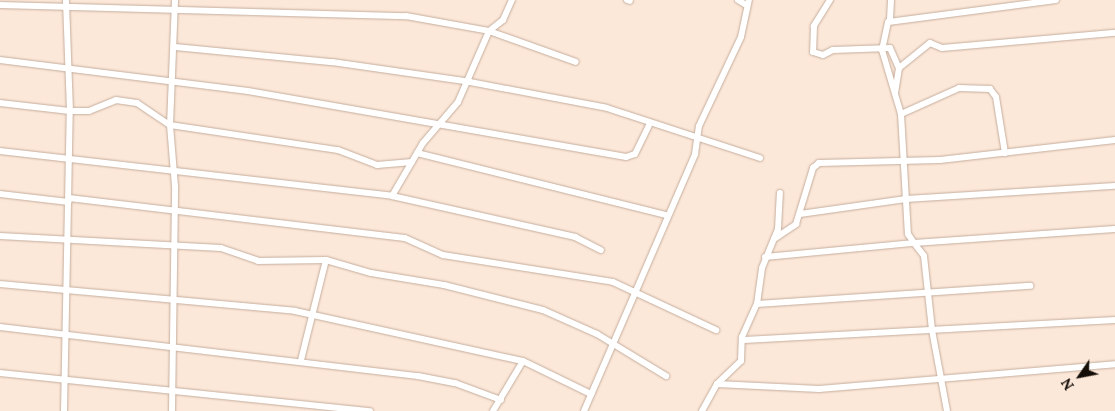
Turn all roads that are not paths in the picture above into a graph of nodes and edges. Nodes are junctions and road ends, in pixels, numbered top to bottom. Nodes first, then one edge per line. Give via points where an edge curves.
1 (66, 0) edge
2 (175, 0) edge
3 (512, 0) edge
4 (738, 0) edge
5 (830, 0) edge
6 (891, 0) edge
7 (1056, 0) edge
8 (747, 2) edge
9 (0, 5) edge
10 (66, 8) junction
11 (175, 10) junction
12 (890, 19) junction
13 (489, 31) junction
14 (1115, 33) edge
15 (175, 47) junction
16 (882, 50) junction
17 (0, 60) edge
18 (576, 62) dead end
19 (68, 67) junction
20 (899, 68) junction
21 (174, 82) junction
22 (470, 82) junction
23 (895, 93) junction
24 (0, 103) edge
25 (70, 112) junction
26 (902, 114) junction
27 (440, 122) junction
28 (650, 123) junction
29 (170, 125) junction
30 (1115, 140) edge
31 (698, 141) junction
32 (0, 151) edge
33 (417, 153) junction
34 (1005, 153) junction
35 (760, 158) dead end
36 (70, 160) junction
37 (412, 162) junction
38 (901, 162) junction
39 (174, 170) junction
40 (1115, 186) edge
41 (780, 193) dead end
42 (0, 194) edge
43 (392, 196) junction
44 (906, 199) junction
45 (69, 200) junction
46 (171, 209) junction
47 (665, 214) junction
48 (800, 214) junction
49 (1115, 229) edge
50 (0, 236) edge
51 (774, 240) junction
52 (65, 242) junction
53 (914, 243) junction
54 (171, 245) junction
55 (601, 250) dead end
56 (765, 257) junction
57 (326, 260) junction
58 (0, 284) edge
59 (1030, 286) dead end
60 (930, 289) junction
61 (639, 290) junction
62 (68, 292) junction
63 (172, 301) junction
64 (758, 304) junction
65 (312, 316) junction
66 (1115, 320) edge
67 (0, 327) edge
68 (716, 330) dead end
69 (932, 330) junction
70 (67, 334) junction
71 (744, 340) junction
72 (170, 346) junction
73 (613, 346) junction
74 (301, 360) junction
75 (523, 361) junction
76 (1115, 364) edge
77 (0, 373) edge
78 (666, 376) dead end
79 (941, 378) junction
80 (65, 381) junction
81 (716, 384) junction
82 (171, 388) junction
83 (591, 394) junction
84 (501, 400) junction
85 (310, 408) edge
86 (64, 411) edge
87 (172, 411) edge
88 (370, 411) edge
89 (493, 411) edge
90 (584, 411) edge
91 (702, 411) edge
92 (947, 411) edge

1 - 10 street
2 - 11 street
3 - 13 street via 503,20
4 - 8 street
5 - 16 street via 810,38 815,54
6 - 12 street
7 - 12 street
8 - 31 street via 741,37 711,93
9 - 10 street
10 - 11 street
10 - 19 street
11 - 13 street via 406,16
11 - 15 street
12 - 16 street
13 - 18 street
13 - 22 street
14 - 20 street via 942,48 930,43
15 - 21 street
15 - 22 street via 332,62
16 - 20 street via 892,50
16 - 23 street
17 - 19 street
19 - 21 street
19 - 25 street
20 - 23 street
21 - 27 street
21 - 29 street
22 - 27 street
22 - 28 street via 607,108
23 - 26 street
24 - 25 street
25 - 29 street via 90,111 116,100 137,103
25 - 36 street
26 - 34 street via 959,88 990,90 996,97
26 - 38 street
27 - 28 street via 630,158
27 - 33 street
28 - 31 street
29 - 37 street via 331,148 377,165
29 - 39 street
30 - 34 street
31 - 35 street
31 - 47 street
32 - 36 street
33 - 37 street
33 - 47 street
34 - 38 street
36 - 39 street
36 - 45 street
37 - 43 street
38 - 44 street
38 - 48 street via 816,164
39 - 43 street
39 - 46 street
40 - 44 street
41 - 51 street
42 - 45 street
43 - 55 street via 575,237
44 - 48 street
44 - 53 street via 905,221
45 - 46 street
45 - 52 street
46 - 54 street
46 - 61 street via 405,238 443,255 586,276
47 - 61 street
48 - 51 street via 796,224
49 - 53 street
50 - 52 street
51 - 56 street
52 - 54 street
52 - 62 street
53 - 56 street
53 - 60 street via 924,256
54 - 57 street via 221,248 268,262
54 - 63 street
56 - 64 street
57 - 65 street
57 - 73 street via 525,304 597,334
58 - 62 street
59 - 60 street
60 - 64 street
60 - 69 street
61 - 68 street
61 - 73 street
62 - 63 street
62 - 70 street
63 - 65 street via 280,309
63 - 72 street
64 - 71 street
65 - 74 street
65 - 75 street
66 - 69 street
67 - 70 street
69 - 71 street
69 - 79 street
70 - 72 street
70 - 80 street
71 - 81 street via 739,365
72 - 74 street via 194,352
72 - 82 street
73 - 78 street
73 - 83 street
74 - 84 street via 442,380
75 - 83 street
75 - 84 street
76 - 79 street
77 - 80 street
79 - 81 street via 818,390
79 - 92 street
80 - 82 street
80 - 86 street
81 - 91 street
82 - 85 street
82 - 87 street
83 - 90 street
84 - 89 street
85 - 88 street

